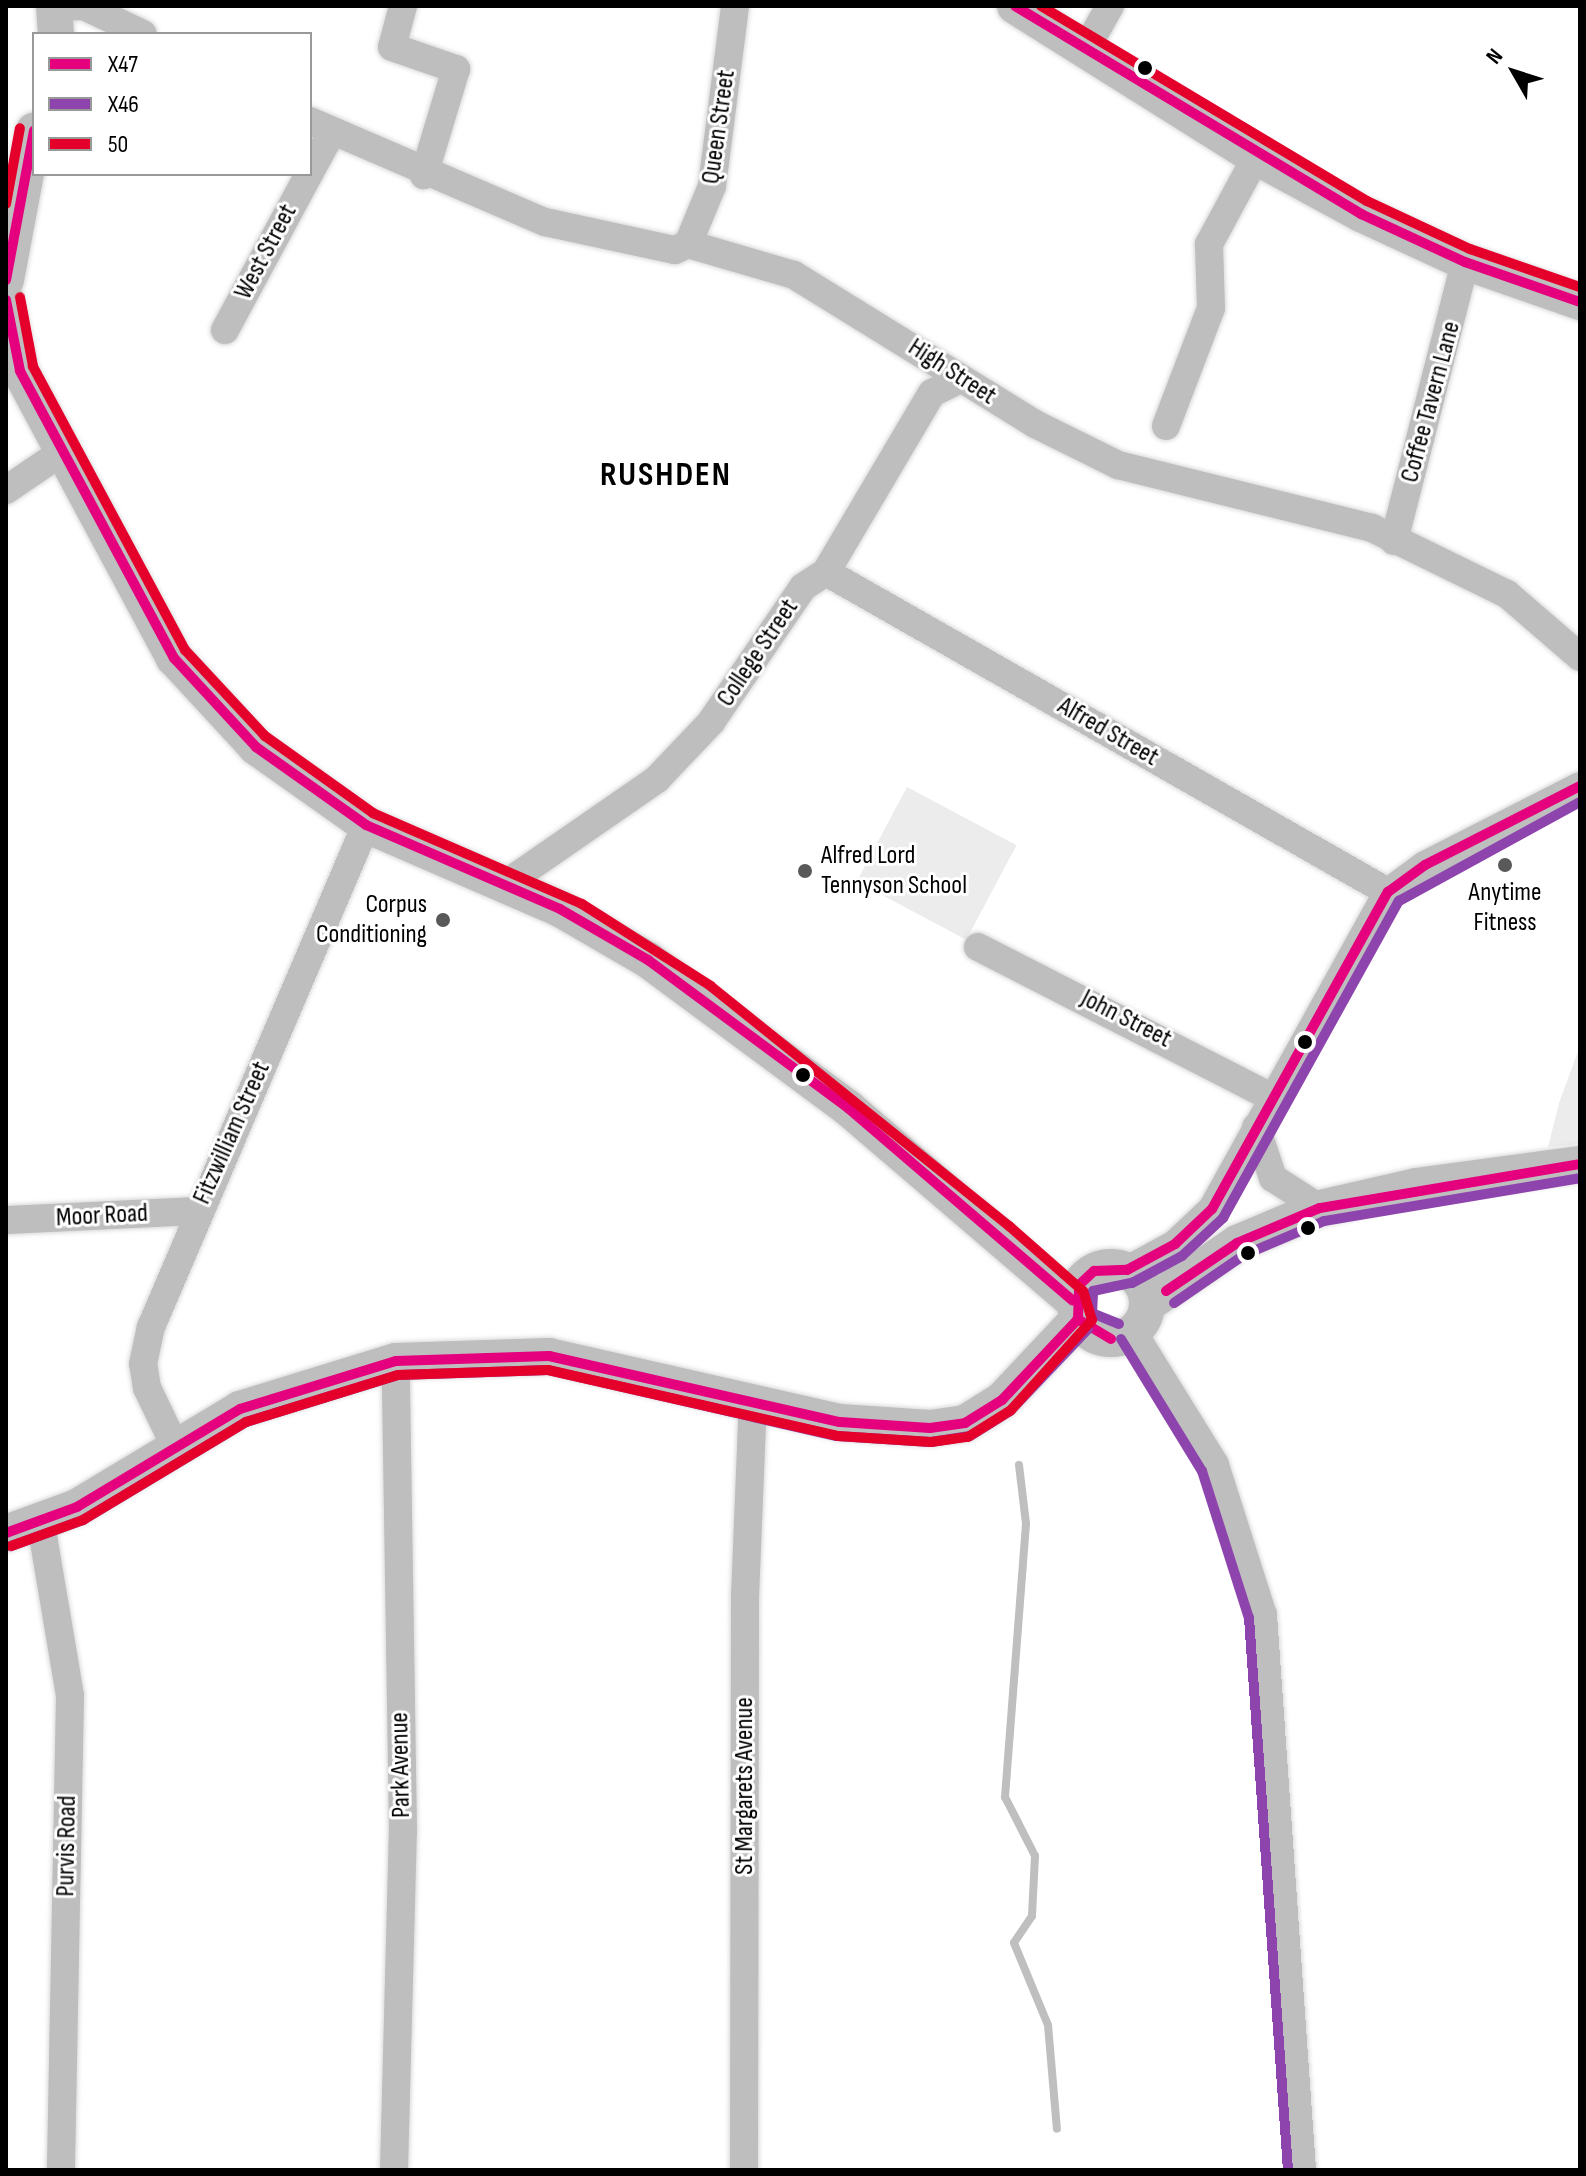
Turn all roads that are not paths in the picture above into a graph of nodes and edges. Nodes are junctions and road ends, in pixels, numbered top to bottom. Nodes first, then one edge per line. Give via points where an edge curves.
1 (54, 6) edge
2 (84, 6) edge
3 (403, 6) edge
4 (735, 6) edge
5 (1015, 6) edge
6 (1110, 6) edge
7 (56, 32) edge
8 (139, 32) edge
9 (1084, 52) junction
10 (321, 127) edge
11 (32, 142) edge
12 (1256, 157) junction
13 (312, 162) edge
14 (424, 175) junction
15 (307, 176) edge
16 (688, 244) junction
17 (1465, 262) junction
18 (6, 280) edge
19 (6, 300) edge
20 (1580, 302) edge
21 (225, 330) dead end
22 (961, 379) junction
23 (1166, 426) dead end
24 (62, 452) junction
25 (6, 490) edge
26 (1394, 541) junction
27 (826, 572) junction
28 (1580, 657) edge
29 (1580, 786) edge
30 (366, 825) junction
31 (504, 885) junction
32 (1388, 892) junction
33 (978, 947) dead end
34 (1271, 1097) junction
35 (1256, 1127) junction
36 (1580, 1164) edge
37 (1320, 1208) junction
38 (198, 1211) junction
39 (6, 1220) edge
40 (1127, 1270) junction
41 (1076, 1310) junction
42 (1140, 1318) junction
43 (396, 1361) junction
44 (753, 1402) junction
45 (174, 1444) junction
46 (41, 1524) junction
47 (6, 1533) edge
48 (61, 2170) edge
49 (394, 2170) edge
50 (744, 2170) edge
51 (1302, 2170) edge

1 - 2 street
1 - 7 main road
2 - 8 street
3 - 14 street via 392,47 456,69
4 - 16 street, Queen Street via 712,186
5 - 9 main road
6 - 9 street
9 - 12 main road
10 - 13 street, West Street
10 - 14 street, High Street
11 - 18 main road
12 - 17 main road
12 - 23 street via 1209,244 1211,308
14 - 16 street, High Street via 545,222 675,250
15 - 21 street, West Street
16 - 22 street, High Street via 794,275
17 - 20 main road
17 - 26 street, Coffee Tavern Lane
19 - 24 main road via 20,371
22 - 26 street, High Street via 1035,424 1148,477 1344,517
22 - 27 street, College Street via 946,381 919,412
24 - 25 street
24 - 30 main road via 187,675 284,771
26 - 28 street, High Street via 1507,594
27 - 31 street, College Street via 803,587 711,722 657,779
27 - 32 street, Alfred Street
29 - 32 street via 1425,865
30 - 31 main road
30 - 38 street, Fitzwilliam Street
31 - 41 main road via 597,929 703,998 848,1108
32 - 34 street
33 - 34 street, John Street
34 - 35 street
35 - 37 street via 1273,1178
35 - 40 street via 1196,1227
36 - 37 main road via 1417,1186
37 - 42 main road via 1237,1243
38 - 39 street, Moor Road
38 - 45 street, Fitzwilliam Street via 143,1364
40 - 41 main road via 1094,1271
40 - 42 main road via 1141,1281
41 - 42 main road via 1100,1338
41 - 44 main road via 1002,1400 965,1423 882,1428
42 - 51 street via 1215,1465 1247,1547 1263,1615
43 - 44 main road via 549,1356
43 - 45 main road via 288,1389
43 - 49 street, Park Avenue via 403,1831
44 - 50 street, St Margarets Avenue via 745,1597
45 - 46 main road
46 - 47 main road
46 - 48 street, Purvis Road via 70,1696

